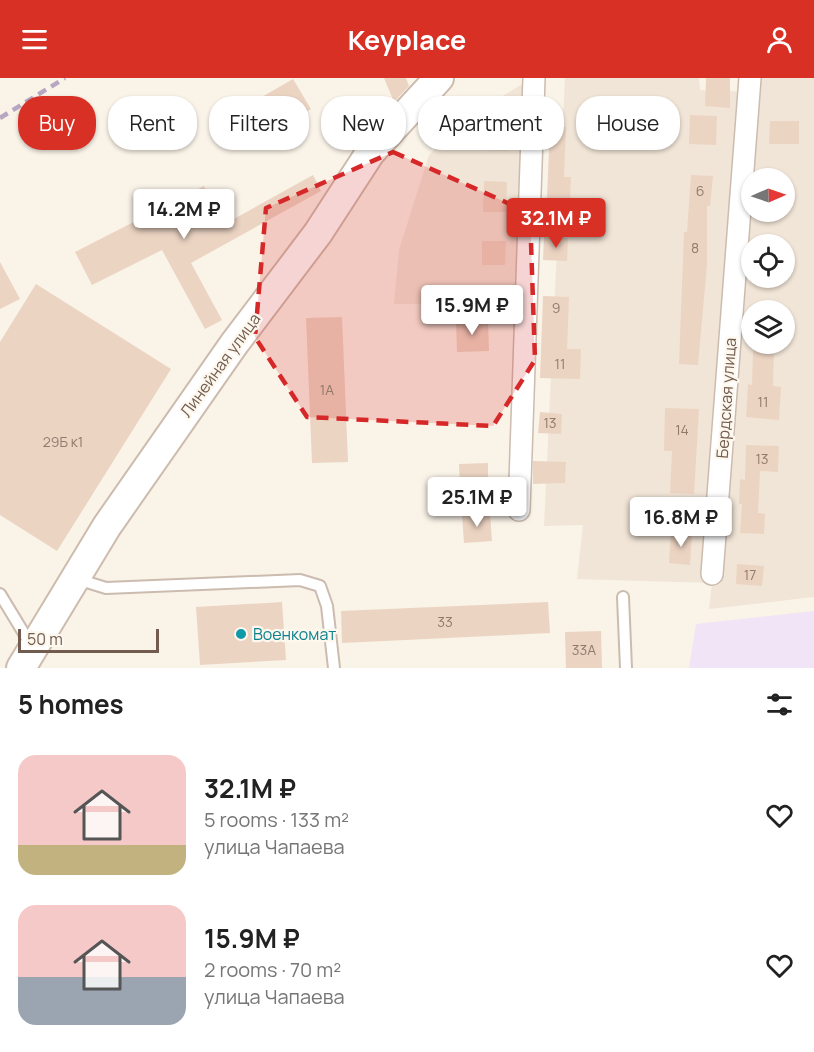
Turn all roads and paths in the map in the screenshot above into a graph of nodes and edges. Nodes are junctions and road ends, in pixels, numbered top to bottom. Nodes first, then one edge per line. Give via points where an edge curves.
1 (440, 78) edge
2 (534, 78) edge
3 (750, 78) edge
4 (519, 510) dead end
5 (712, 574) dead end
6 (74, 578) junction
7 (0, 594) edge
8 (622, 597) dead end
9 (27, 658) edge
10 (334, 668) edge
11 (626, 668) edge

1 - 6 main road, Линейная улица via 370,153 318,233 234,344
2 - 4 street
3 - 5 street, Бердская улица
6 - 9 main road, Линейная улица
6 - 10 lane via 106,588 300,580 320,586 327,606
7 - 9 lane
8 - 11 lane

